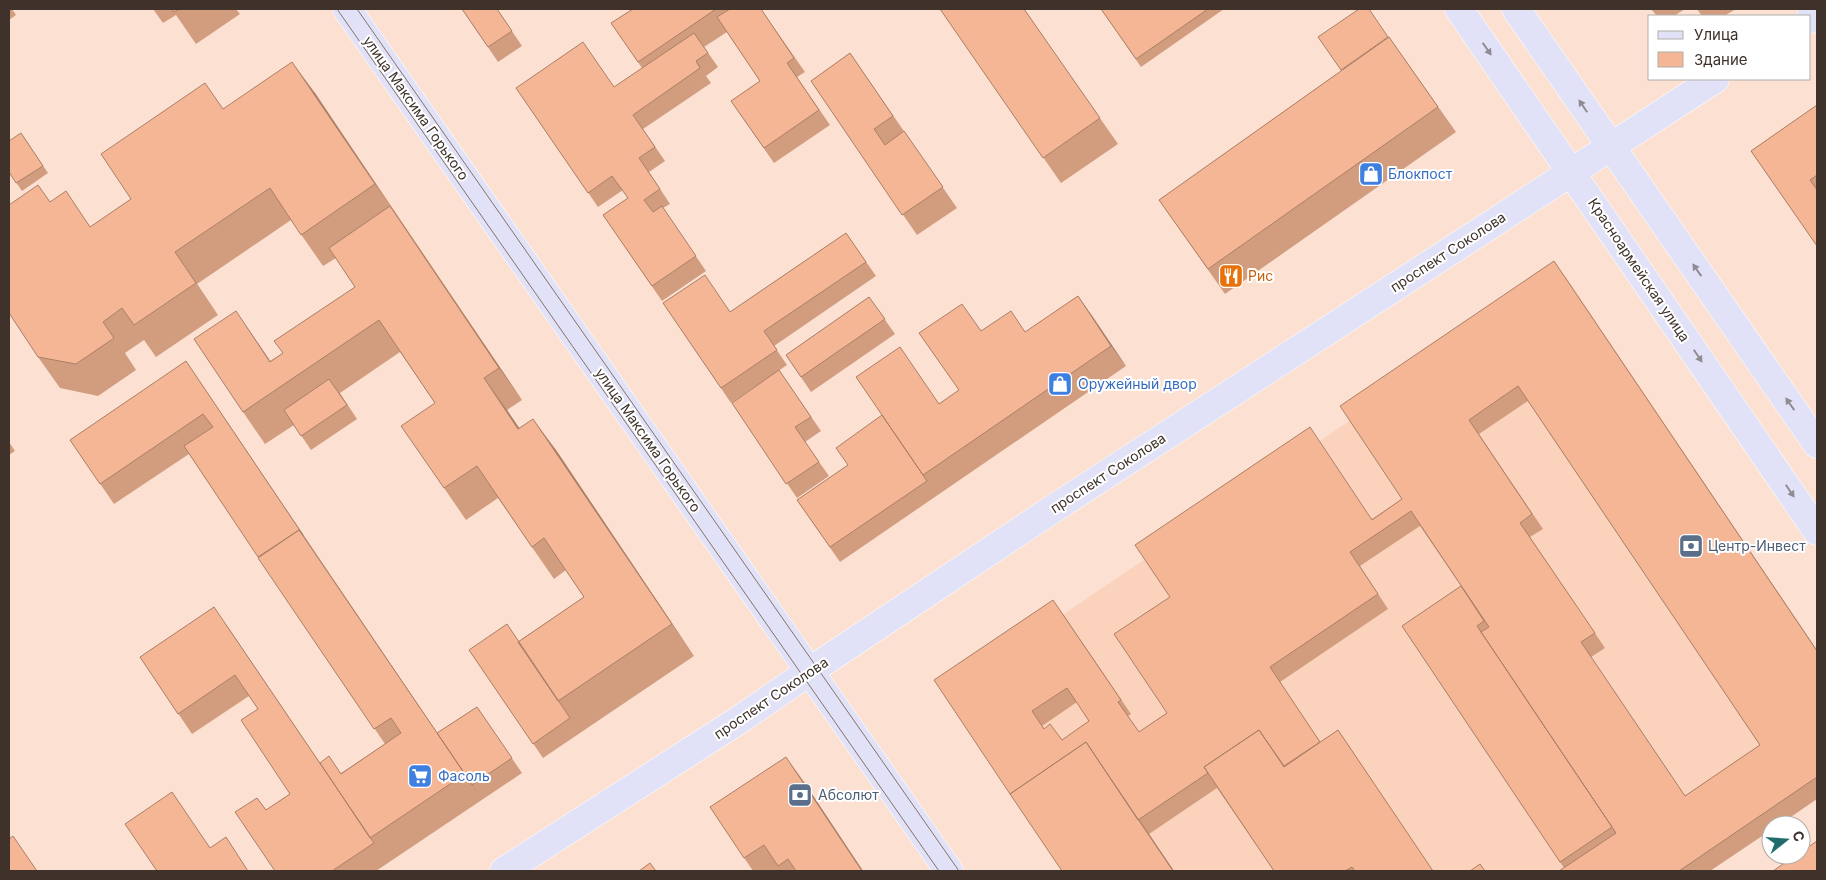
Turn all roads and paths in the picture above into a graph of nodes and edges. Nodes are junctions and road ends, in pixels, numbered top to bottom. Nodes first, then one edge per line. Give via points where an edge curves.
1 (347, 9) edge
2 (1459, 9) edge
3 (1516, 9) edge
4 (1713, 80) edge
5 (1610, 146) junction
6 (1572, 172) junction
7 (1817, 444) edge
8 (1817, 531) edge
9 (810, 671) junction
10 (504, 871) edge
11 (949, 871) edge

1 - 9 main road, улица Максима Горького
2 -> 6 main road, Красноармейская улица
5 -> 3 main road
4 - 5 main road, проспект Соколова
5 - 6 main road, проспект Соколова
7 -> 5 main road
6 -> 8 main road, Красноармейская улица
6 - 9 main road, проспект Соколова
9 - 10 main road, проспект Соколова
9 - 11 main road, улица Максима Горького

